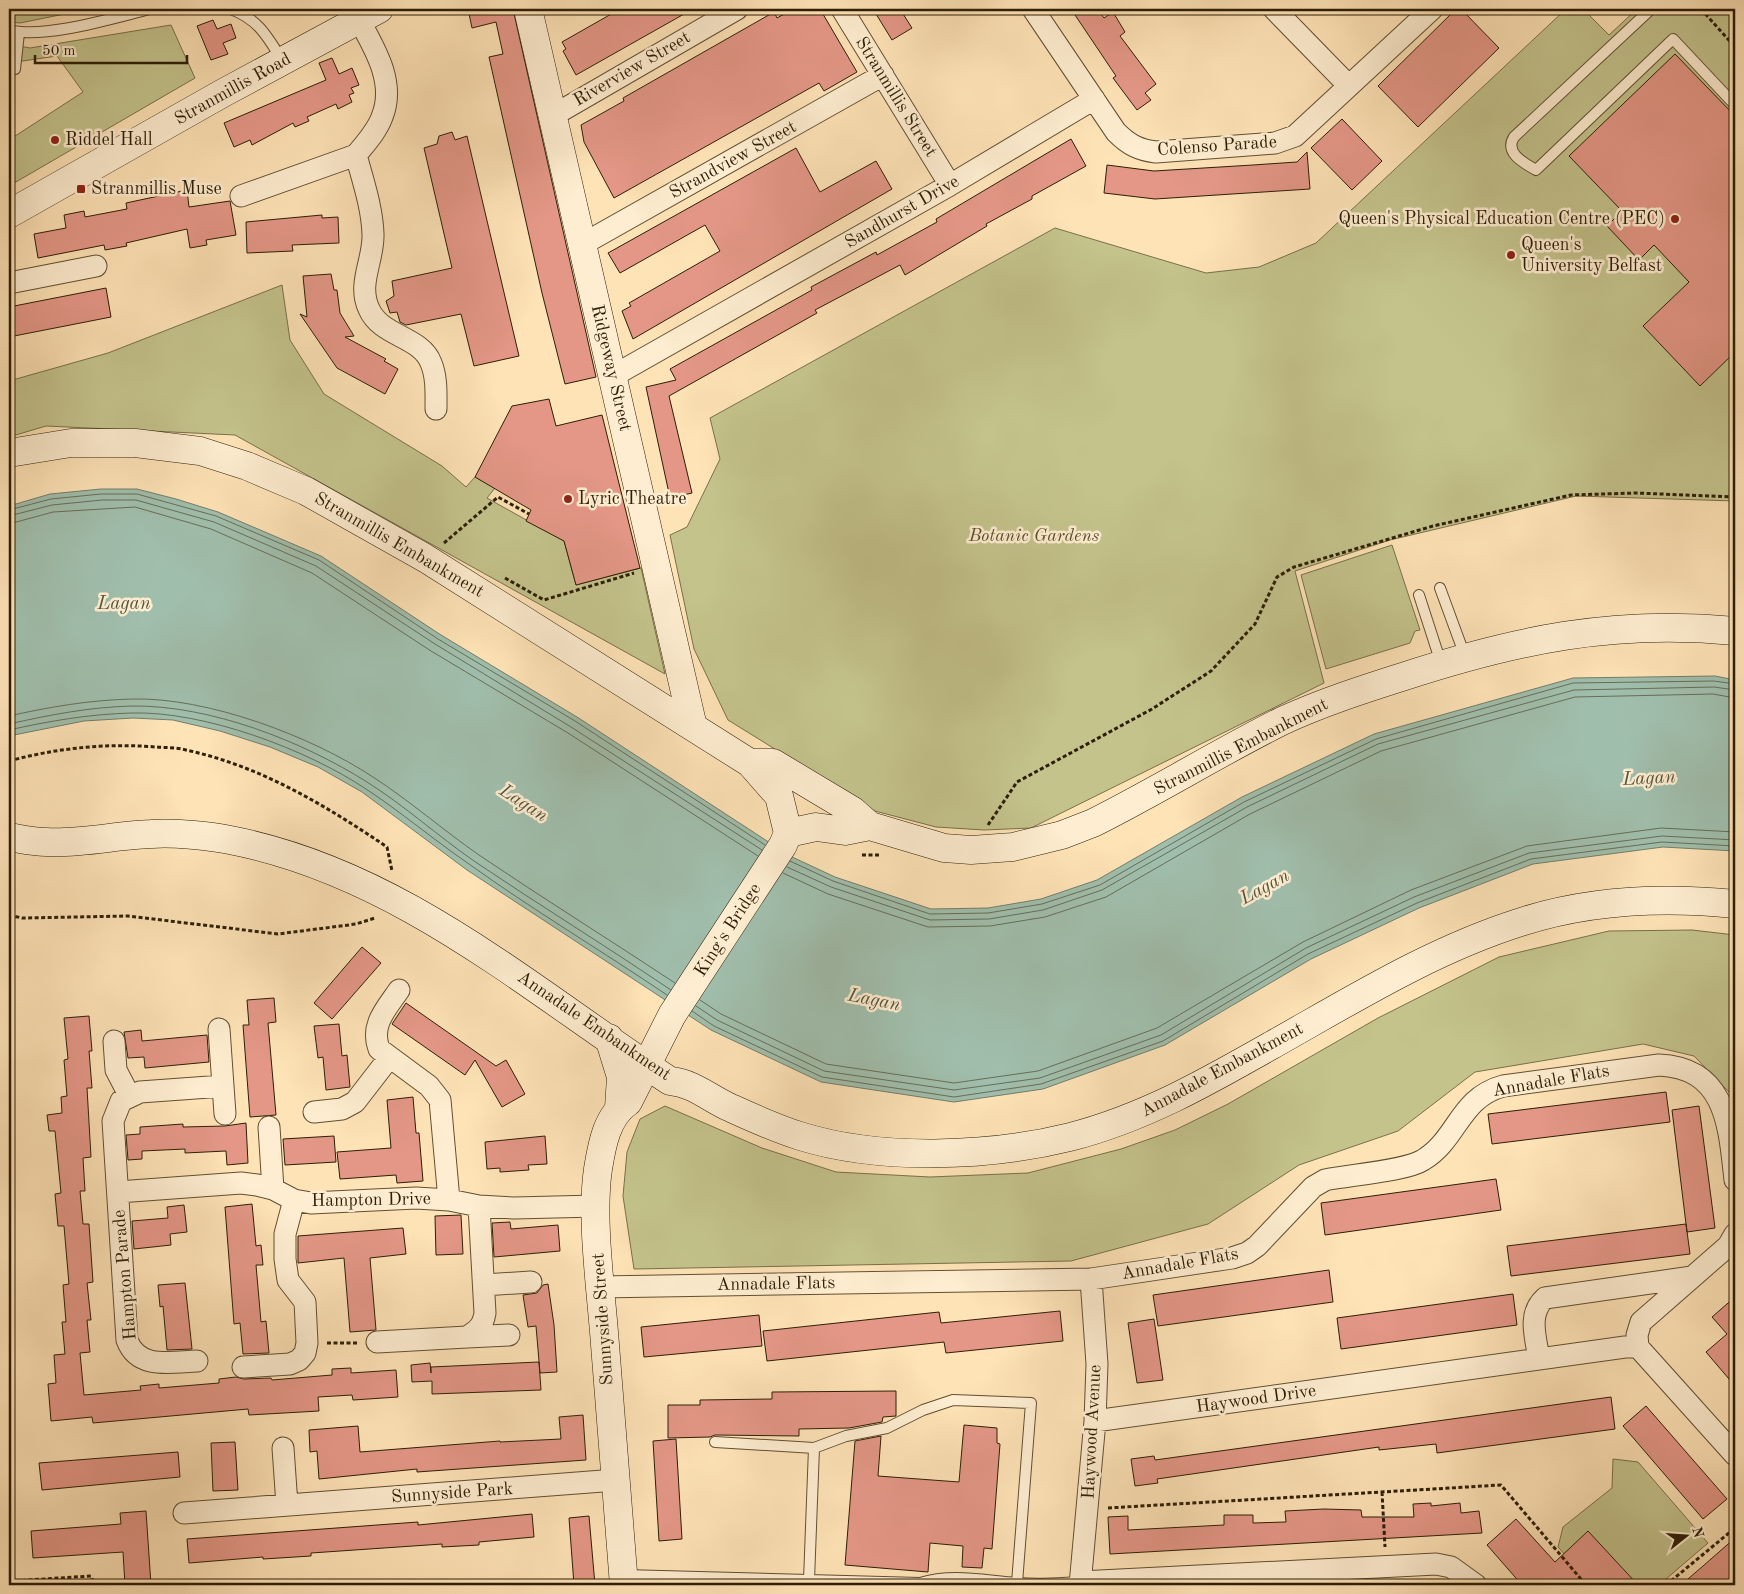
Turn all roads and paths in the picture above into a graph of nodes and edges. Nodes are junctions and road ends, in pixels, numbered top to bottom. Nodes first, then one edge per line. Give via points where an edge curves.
1 (150, 9) edge
2 (231, 9) edge
3 (528, 9) edge
4 (737, 9) edge
5 (842, 9) edge
6 (1033, 9) edge
7 (1274, 9) edge
8 (1432, 9) edge
9 (1651, 9) edge
10 (1702, 9) edge
11 (369, 14) edge
12 (14, 31) edge
13 (1735, 47) edge
14 (282, 61) junction
15 (9, 70) edge
16 (884, 75) junction
17 (1349, 86) junction
18 (1094, 99) junction
19 (1735, 105) edge
20 (554, 115) junction
21 (356, 155) junction
22 (950, 184) junction
23 (241, 196) dead end
24 (9, 214) edge
25 (583, 244) junction
26 (96, 266) dead end
27 (9, 283) edge
28 (613, 376) junction
29 (436, 409) dead end
30 (9, 453) edge
31 (1735, 497) edge
32 (529, 514) dead end
33 (452, 548) dead end
34 (642, 571) dead end
35 (502, 576) dead end
36 (1440, 588) dead end
37 (1419, 595) dead end
38 (1735, 631) edge
39 (1453, 660) junction
40 (694, 727) junction
41 (9, 761) edge
42 (750, 763) junction
43 (870, 826) junction
44 (984, 830) dead end
45 (9, 837) edge
46 (786, 839) junction
47 (47, 842) junction
48 (9, 855) edge
49 (862, 855) dead end
50 (888, 857) dead end
51 (392, 871) dead end
52 (1735, 904) edge
53 (9, 915) edge
54 (379, 916) dead end
55 (399, 990) dead end
56 (669, 1021) junction
57 (219, 1029) dead end
58 (609, 1038) junction
59 (114, 1042) dead end
60 (389, 1058) junction
61 (648, 1067) junction
62 (686, 1082) junction
63 (223, 1086) junction
64 (129, 1095) junction
65 (619, 1108) junction
66 (314, 1112) dead end
67 (226, 1114) dead end
68 (269, 1127) dead end
69 (1735, 1180) edge
70 (273, 1189) junction
71 (118, 1192) junction
72 (294, 1200) junction
73 (449, 1200) junction
74 (478, 1206) junction
75 (596, 1206) junction
76 (1735, 1234) edge
77 (1692, 1277) junction
78 (1091, 1279) junction
79 (531, 1282) dead end
80 (484, 1285) junction
81 (600, 1287) junction
82 (509, 1335) dead end
83 (467, 1337) junction
84 (377, 1342) joint
85 (308, 1343) junction
86 (1638, 1347) junction
87 (1538, 1359) junction
88 (197, 1361) dead end
89 (243, 1367) dead end
90 (1095, 1420) junction
91 (715, 1442) dead end
92 (283, 1448) dead end
93 (814, 1448) junction
94 (1735, 1455) edge
95 (616, 1480) junction
96 (1382, 1492) junction
97 (287, 1505) junction
98 (1087, 1509) junction
99 (184, 1513) dead end
100 (1735, 1528) edge
101 (1386, 1566) junction
102 (624, 1580) edge
103 (809, 1580) junction
104 (1017, 1583) junction
105 (1080, 1584) edge
106 (13, 1585) edge
107 (94, 1585) edge
108 (1475, 1585) edge
109 (1586, 1585) edge
110 (1666, 1585) edge

1 - 12 lane via 60,29
2 - 14 lane via 244,14 263,29
3 - 20 street, Ridgeway Street
4 - 20 street, Riverview Street
5 - 16 street, Stranmillis Street
6 - 18 street
7 - 17 street
8 - 17 street, Colenso Parade
9 - 19 lane via 1514,137 1510,143 1511,150 1521,162 1536,170 1673,39
10 - 13 path
11 - 14 street, Stranmillis Road
11 - 21 street via 385,78 387,100 383,117
12 - 15 lane via 15,69
14 - 24 street, Stranmillis Road
16 - 22 street, Stranmillis Street
16 - 25 street, Strandview Street
17 - 18 street, Colenso Parade via 1295,136 1285,141 1156,152 1128,144
18 - 22 street, Sandhurst Drive
20 - 25 street, Ridgeway Street
21 - 23 street
21 - 29 street via 372,215 374,236 364,280 369,310 381,325 425,353 433,371
22 - 28 street, Sandhurst Drive
25 - 28 street, Ridgeway Street
26 - 27 street
28 - 40 street, Ridgeway Street
30 - 40 street, Stranmillis Embankment via 71,443 135,443 200,452 247,466 306,491 425,558
31 - 44 path via 1636,493 1571,495 1433,526 1294,567 1277,577 1255,624 1211,671 1152,709 1017,782
32 - 33 path via 498,496 443,543
34 - 35 path via 544,600
36 - 39 lane
37 - 39 lane
38 - 39 street, Stranmillis Embankment via 1644,627 1579,632
39 - 43 street, Stranmillis Embankment via 1333,699 1283,721 1123,808 1062,835 1013,847 972,850 944,848
40 - 42 street, Stranmillis Embankment
41 - 51 path via 91,746 185,749 244,767 300,792 387,847
42 - 43 street, Stranmillis Embankment via 773,763 853,811
42 - 46 street, Stranmillis Embankment via 779,796
43 - 46 street, Stranmillis Embankment via 844,831 816,827
45 - 47 street, Annadale Embankment
46 - 56 street, King's Bridge
47 - 48 street, Annadale Embankment
47 - 58 street, Annadale Embankment via 154,833 230,840 299,859 407,905 531,983
49 - 50 path
52 - 62 street, Annadale Embankment via 1676,899 1623,903 1523,921 1473,938 1408,969 1212,1080 1139,1115 1070,1137 999,1149 922,1154 847,1147 791,1133 729,1108
53 - 54 path via 22,918 128,916 278,934 356,924
55 - 60 street via 375,1029 379,1049
56 - 58 street via 642,1038
56 - 61 street, King's Bridge
56 - 62 street via 674,1061
57 - 63 street
58 - 61 street, Annadale Embankment
58 - 65 street via 621,1077
59 - 64 street via 116,1070
60 - 66 street via 355,1102 342,1109
60 - 73 street via 428,1086 440,1100
61 - 62 street, Annadale Embankment via 670,1081
61 - 65 street, Sunnyside Street via 628,1102
63 - 64 street
63 - 67 street
64 - 71 street via 121,1101 114,1121
65 - 75 street, Sunnyside Street via 608,1126 598,1169
68 - 70 street
69 - 78 street, Annadale Flats via 1724,1109 1704,1080 1688,1070 1659,1065 1503,1086 1477,1098 1436,1151 1421,1162 1325,1180 1313,1187 1257,1246 1247,1252 1232,1258
70 - 71 street, Hampton Drive via 241,1183
70 - 72 street, Hampton Drive
71 - 88 street, Hampton Parade via 130,1348 138,1357 150,1362
72 - 73 street, Hampton Drive via 336,1204 416,1198
72 - 85 street via 285,1234 285,1260 288,1280 306,1302
73 - 74 street, Hampton Drive
74 - 75 street, Hampton Drive
74 - 80 street
75 - 81 street, Sunnyside Street
76 - 77 street via 1728,1246
77 - 86 street via 1641,1322
77 - 87 street via 1545,1298 1534,1314
78 - 81 street, Annadale Flats
78 - 90 street, Haywood Avenue via 1097,1364
79 - 80 street
80 - 83 street via 484,1323
81 - 95 street, Sunnyside Street
82 - 83 street
83 - 84 street
84 - 85 path
85 - 89 street via 305,1353 290,1364
86 - 87 street
86 - 94 street
87 - 90 street, Haywood Drive
90 - 98 street, Haywood Avenue
91 - 93 lane
92 - 97 street
93 - 103 lane
93 - 104 lane via 846,1436 886,1428 953,1400 1030,1403
95 - 97 street, Sunnyside Park
95 - 102 street, Sunnyside Street
96 - 98 path
96 - 101 path
96 - 109 path via 1501,1485
97 - 99 street, Sunnyside Park
98 - 105 street, Haywood Avenue
100 - 110 path
101 - 105 street
101 - 108 street via 1436,1564 1451,1567
102 - 103 lane
103 - 104 lane via 920,1583 964,1577
104 - 105 lane
106 - 107 path via 13,1581 91,1576

